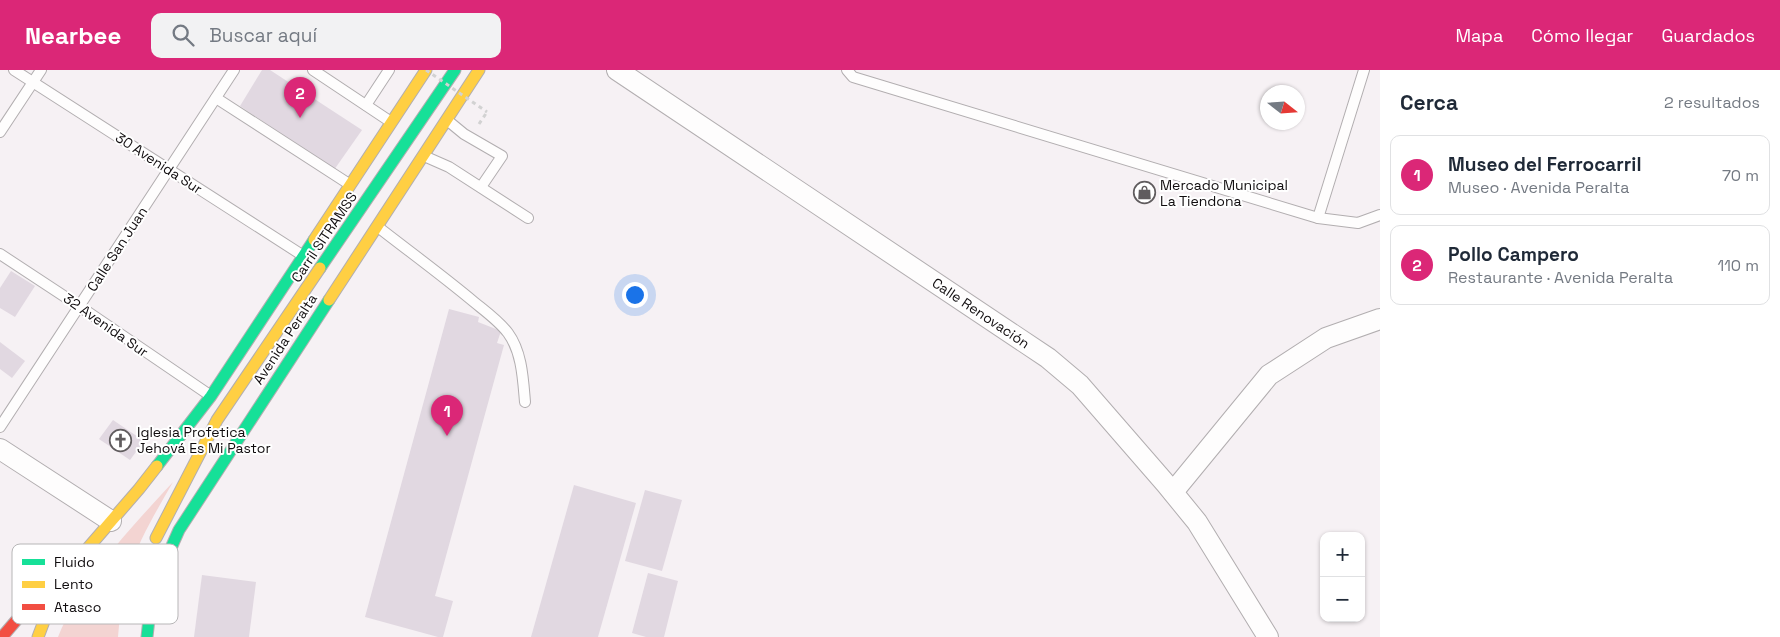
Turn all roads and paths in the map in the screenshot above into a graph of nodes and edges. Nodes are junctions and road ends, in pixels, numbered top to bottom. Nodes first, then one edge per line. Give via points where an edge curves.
1 (14, 70) edge
2 (41, 70) edge
3 (234, 70) edge
4 (313, 70) edge
5 (389, 70) edge
6 (426, 70) edge
7 (455, 70) edge
8 (479, 70) edge
9 (617, 70) edge
10 (846, 70) edge
11 (1364, 70) edge
12 (33, 82) junction
13 (216, 98) junction
14 (366, 105) junction
15 (487, 112) dead end
16 (446, 120) junction
17 (391, 122) junction
18 (0, 132) edge
19 (423, 156) junction
20 (169, 169) junction
21 (350, 186) junction
22 (481, 187) junction
23 (1380, 215) edge
24 (528, 218) dead end
25 (1318, 218) junction
26 (377, 226) junction
27 (0, 254) edge
28 (304, 257) junction
29 (79, 306) junction
30 (1380, 319) edge
31 (211, 396) junction
32 (525, 402) dead end
33 (217, 420) junction
34 (0, 427) edge
35 (0, 449) edge
36 (190, 449) dead end
37 (1173, 492) junction
38 (111, 521) junction
39 (92, 544) edge
40 (153, 544) edge
41 (173, 544) edge
42 (43, 624) edge
43 (148, 624) edge
44 (38, 637) edge
45 (147, 637) edge
46 (1268, 637) edge

1 - 12 lane, 30 Avenida Sur
2 - 12 lane
3 - 13 lane, Calle San Juan
4 - 14 lane
5 - 14 lane
6 - 15 path, bridge
6 - 17 main road, Avenida Peralta
7 - 33 main road, Carril SITRAMSS
8 - 16 main road, Avenida Peralta
9 - 37 street, Calle Renovación via 1048,358 1080,385
10 - 25 lane via 862,80
11 - 25 lane
12 - 18 lane
12 - 20 lane, 30 Avenida Sur
13 - 20 lane, Calle San Juan
13 - 21 lane
14 - 17 lane
16 - 19 main road, Avenida Peralta
16 - 22 lane via 502,156
17 - 21 main road, Avenida Peralta
19 - 22 lane via 449,167
19 - 26 main road, Avenida Peralta
20 - 28 lane, 30 Avenida Sur
20 - 29 lane, Calle San Juan
21 - 28 main road, Avenida Peralta
22 - 24 lane
23 - 25 lane via 1358,223
26 - 32 lane via 449,281 508,333 520,364
26 - 41 main road, Avenida Peralta
27 - 29 lane, 32 Avenida Sur
28 - 31 main road, Avenida Peralta
29 - 31 lane, 32 Avenida Sur
29 - 34 lane, Calle San Juan
30 - 37 street via 1326,338 1269,375
31 - 38 main road, Avenida Peralta
33 - 36 main road, Carril SITRAMSS
33 - 40 main road, Carril SITRAMSS
35 - 38 street
37 - 46 street, Calle Renovación via 1197,522
38 - 39 main road, Avenida Peralta
42 - 44 main road, Avenida Peralta
43 - 45 main road, Avenida Peralta

